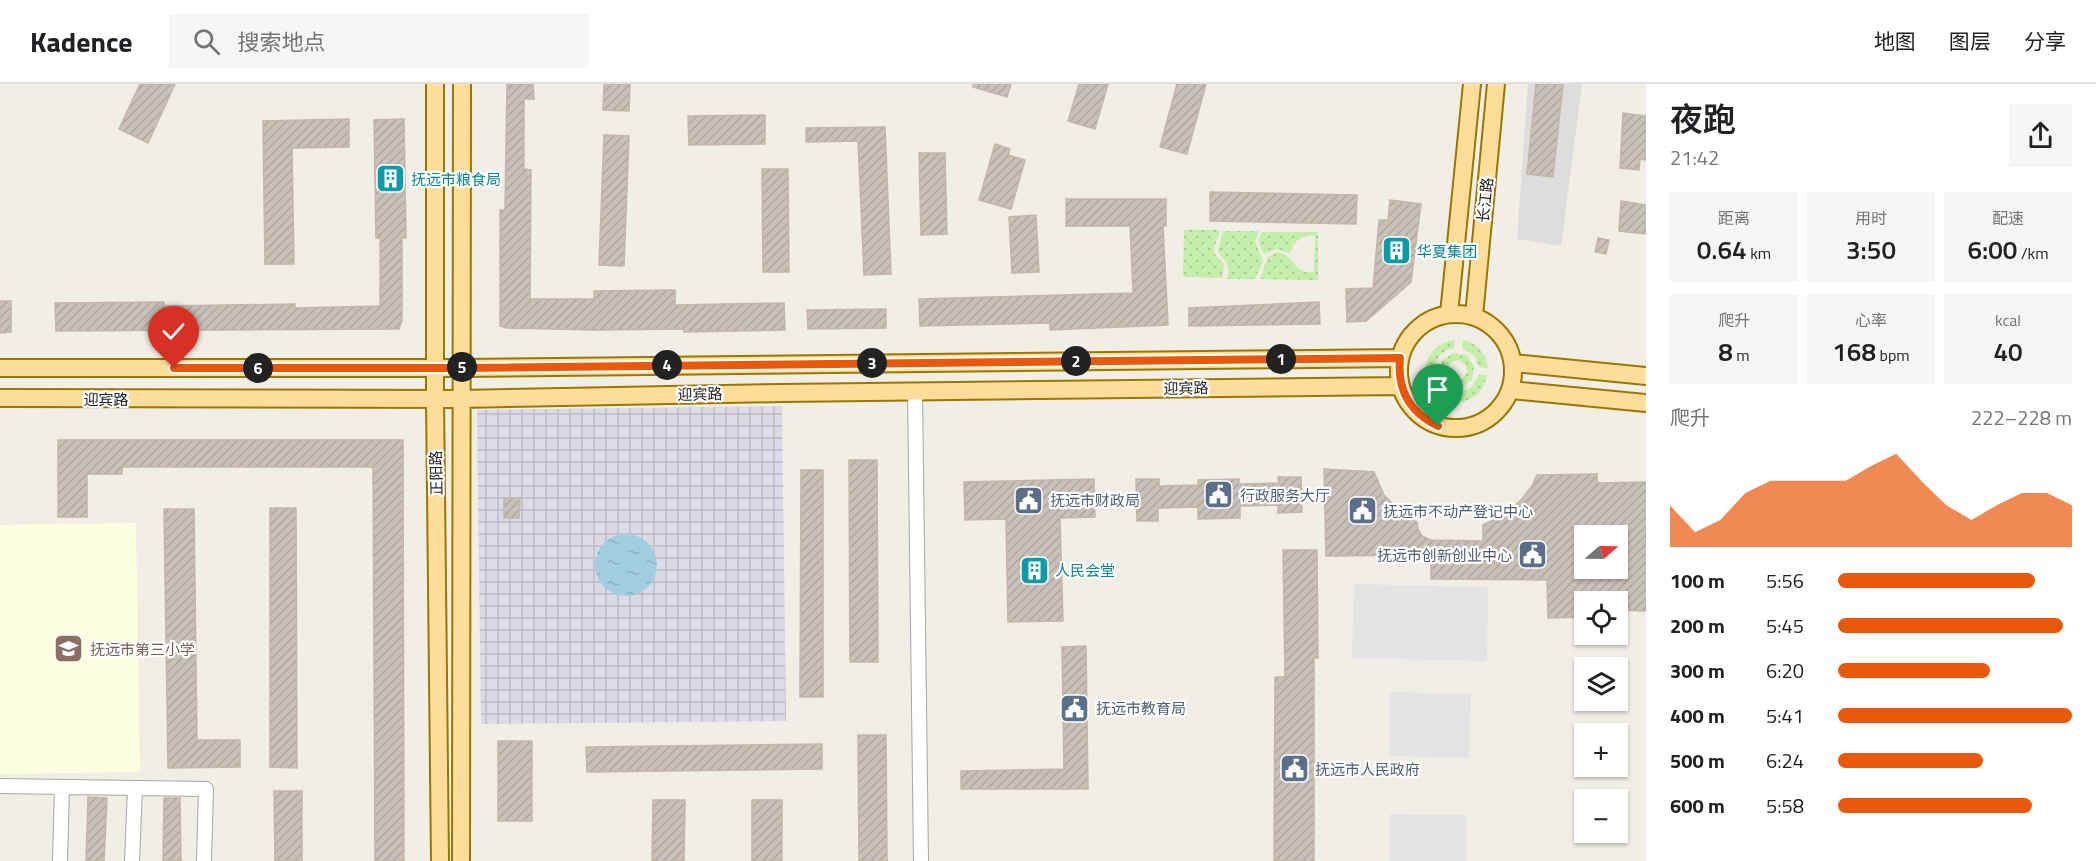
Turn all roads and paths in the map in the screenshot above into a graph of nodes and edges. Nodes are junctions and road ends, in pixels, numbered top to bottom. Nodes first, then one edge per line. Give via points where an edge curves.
1 (435, 84) edge
2 (462, 84) edge
3 (1472, 84) edge
4 (1496, 84) edge
5 (1449, 314) junction
6 (1474, 316) junction
7 (1400, 358) junction
8 (1513, 363) junction
9 (435, 367) junction
10 (0, 368) edge
11 (461, 368) junction
12 (1646, 376) edge
13 (1400, 386) junction
14 (1511, 390) junction
15 (915, 391) junction
16 (0, 398) edge
17 (435, 399) junction
18 (461, 399) junction
19 (1646, 402) edge
20 (0, 786) edge
21 (62, 787) junction
22 (135, 788) junction
23 (60, 861) edge
24 (132, 861) edge
25 (204, 861) edge
26 (440, 861) edge
27 (461, 861) edge
28 (921, 861) edge

1 - 9 main road, 正阳路
2 - 11 main road, 正阳路
3 - 5 main road, 长江路
4 - 6 main road, 长江路
5 - 6 main road
5 - 7 main road via 1423,324 1413,333
6 - 8 main road via 1504,339
7 - 11 main road, 迎宾路
7 - 13 main road
8 - 12 main road
8 - 14 main road
9 - 10 main road, 迎宾路
9 - 11 main road, 迎宾路
9 - 17 main road, 正阳路
11 - 18 main road, 正阳路
13 - 14 main road via 1414,411 1425,420 1452,429 1471,427 1488,419
13 - 15 main road, 迎宾路
14 - 19 main road
15 - 18 main road, 迎宾路
15 - 28 street
16 - 17 main road, 迎宾路
17 - 18 main road, 迎宾路
17 - 26 main road, 正阳路
18 - 27 main road, 正阳路
20 - 21 street
21 - 22 street
21 - 23 street
22 - 24 street
22 - 25 street via 206,789

